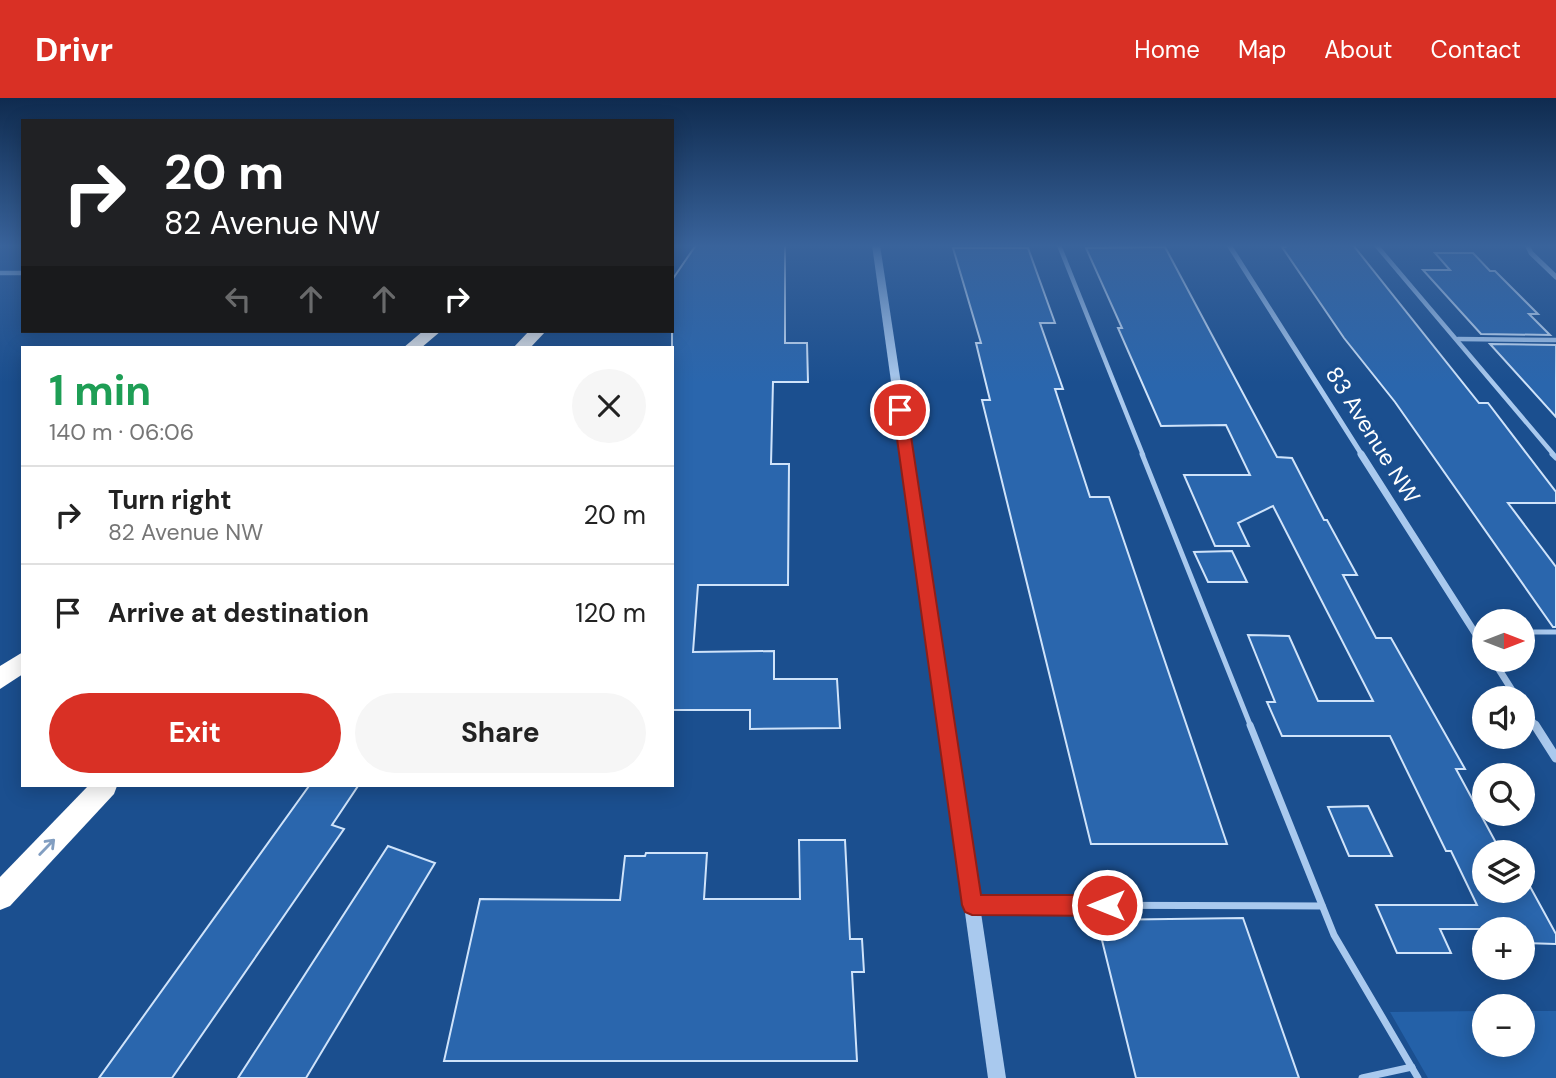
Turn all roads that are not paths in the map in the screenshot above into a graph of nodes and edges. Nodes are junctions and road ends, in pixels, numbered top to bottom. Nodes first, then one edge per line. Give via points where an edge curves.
1 (883, 291) edge
2 (1077, 291) edge
3 (1258, 291) edge
4 (1415, 291) edge
5 (430, 333) edge
6 (536, 333) edge
7 (1457, 340) junction
8 (1556, 340) edge
9 (414, 346) edge
10 (524, 346) edge
11 (1556, 458) edge
12 (1472, 628) edge
13 (1535, 632) edge
14 (1556, 632) edge
15 (21, 663) edge
16 (0, 679) edge
17 (1535, 726) edge
18 (1556, 758) edge
19 (104, 787) edge
20 (0, 897) edge
21 (972, 905) junction
22 (1322, 906) junction
23 (1412, 1067) junction
24 (997, 1078) edge
25 (1362, 1078) edge
26 (1418, 1078) edge

1 - 21 street
2 - 22 lane
3 - 12 street, 83 Avenue NW
4 - 7 lane
5 - 9 highway
6 - 10 highway
7 - 8 lane
7 - 11 lane
13 - 14 lane
15 - 16 highway
17 - 18 street
20 -> 19 highway
21 - 22 lane
21 - 24 street
22 - 23 lane via 1334,935
23 - 25 lane
23 - 26 lane

